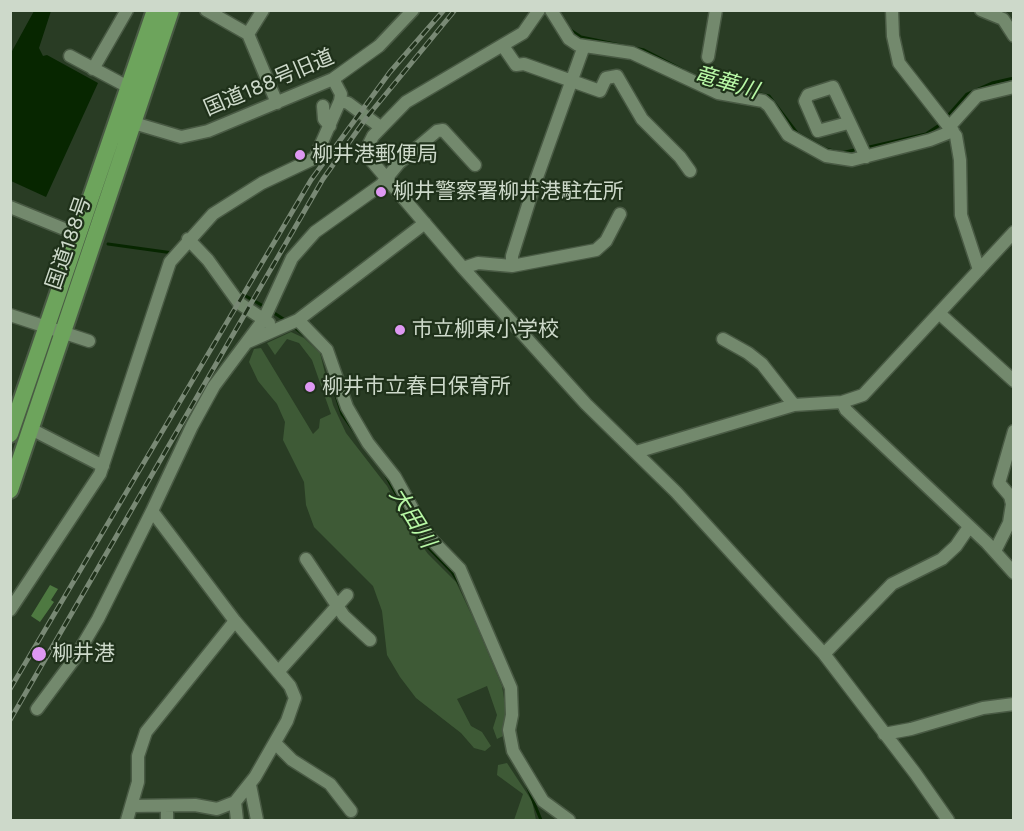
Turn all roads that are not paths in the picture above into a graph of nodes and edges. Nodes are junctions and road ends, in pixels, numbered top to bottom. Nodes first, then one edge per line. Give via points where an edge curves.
1 (127, 10) edge
2 (155, 10) edge
3 (171, 10) edge
4 (206, 10) edge
5 (263, 10) edge
6 (413, 10) edge
7 (539, 10) edge
8 (551, 10) edge
9 (716, 10) edge
10 (892, 10) edge
11 (981, 10) edge
12 (248, 34) junction
13 (1014, 36) edge
14 (503, 46) junction
15 (584, 46) junction
16 (70, 56) dead end
17 (708, 57) dead end
18 (93, 69) junction
19 (333, 79) junction
20 (573, 81) junction
21 (1014, 87) edge
22 (129, 88) junction
23 (340, 101) junction
24 (277, 103) junction
25 (323, 106) dead end
26 (127, 121) junction
27 (848, 123) dead end
28 (948, 124) junction
29 (330, 126) junction
30 (379, 126) junction
31 (866, 157) junction
32 (475, 165) dead end
33 (690, 171) dead end
34 (387, 179) junction
35 (10, 207) edge
36 (620, 214) dead end
37 (425, 223) junction
38 (1014, 232) edge
39 (79, 235) junction
40 (188, 239) junction
41 (512, 266) junction
42 (463, 268) junction
43 (979, 270) junction
44 (940, 314) junction
45 (10, 315) edge
46 (264, 319) junction
47 (289, 325) junction
48 (46, 327) junction
49 (62, 332) junction
50 (723, 339) dead end
51 (89, 341) dead end
52 (247, 343) junction
53 (1014, 381) edge
54 (842, 402) junction
55 (795, 405) junction
56 (12, 423) edge
57 (31, 429) junction
58 (1014, 431) edge
59 (636, 452) junction
60 (103, 466) junction
61 (10, 490) edge
62 (152, 511) junction
63 (969, 526) junction
64 (995, 551) junction
65 (306, 559) dead end
66 (1014, 573) edge
67 (347, 595) dead end
68 (337, 607) junction
69 (10, 610) edge
70 (235, 621) junction
71 (370, 640) dead end
72 (824, 654) junction
73 (278, 672) junction
74 (1014, 705) edge
75 (37, 709) dead end
76 (884, 734) junction
77 (275, 742) junction
78 (250, 785) junction
79 (235, 802) junction
80 (132, 806) junction
81 (167, 806) junction
82 (351, 811) dead end
83 (127, 820) edge
84 (166, 820) edge
85 (237, 820) edge
86 (257, 820) edge
87 (569, 820) edge
88 (948, 820) edge

1 - 18 street
2 - 22 highway, 国道188号
3 - 26 highway, 国道188号
4 - 12 street
5 - 12 street
6 - 19 street, 国道188号旧道 via 379,46
7 - 14 street via 523,33
8 - 15 street via 569,39
9 - 17 street
10 - 28 street via 899,63
11 - 13 street via 1003,19
12 - 24 street
14 - 20 street via 516,65 524,64
14 - 30 street via 422,90
15 - 20 street
15 - 31 street via 632,53 718,93 763,101 788,135 800,143 838,159
16 - 18 street
18 - 22 street
19 - 23 street via 341,94
19 - 24 street, 国道188号旧道
20 - 33 street via 600,91 606,78 617,76 642,119
20 - 41 street via 532,193
21 - 28 street via 977,96
22 - 26 highway, 国道188号
23 - 29 street
23 - 30 street
24 - 26 street, 国道188号旧道 via 196,135 181,137
25 - 29 street via 324,119
26 - 39 highway, 国道188号
26 - 49 highway, 国道188号
27 - 31 street
28 - 31 street via 930,140
28 - 43 street via 960,160 960,215
29 - 40 street via 315,158 241,194
30 - 34 street via 368,146 369,153
32 - 34 street via 443,130 399,163
34 - 37 street
34 - 46 street via 301,246
35 - 39 street
36 - 41 street via 606,241 596,249
37 - 42 street
37 - 47 street
38 - 43 street
39 - 48 highway, 国道188号
40 - 46 street via 239,303
40 - 60 street via 167,268
41 - 42 street via 478,263
42 - 59 street via 586,404
43 - 44 street
44 - 53 street
44 - 54 street via 868,390
45 - 48 street
46 - 47 street
46 - 52 street
47 - 52 street
47 - 87 street via 327,350 347,407 368,442 392,471 427,535 460,569 512,688 509,730 513,751 543,801
48 - 49 street
48 - 56 highway, 国道188号
49 - 51 street
49 - 57 highway, 国道188号
50 - 55 street via 762,364
52 - 62 street via 214,386
54 - 55 street
54 - 63 street
55 - 59 street
57 - 60 street
57 - 61 highway, 国道188号
58 - 64 street via 999,483 1010,496 1009,523
59 - 72 street
60 - 69 street
62 - 70 street
62 - 75 street via 98,620
63 - 64 street
63 - 72 street via 942,560 892,584
64 - 66 street
65 - 68 street
67 - 68 street
68 - 71 street
68 - 73 street
70 - 73 street
70 - 80 street via 146,732 138,756 138,782
72 - 76 street
73 - 77 street via 295,698
74 - 76 street via 983,708
76 - 88 street
77 - 78 street
77 - 82 street via 298,764 330,784
78 - 79 street
78 - 86 street
79 - 81 street via 217,809
79 - 85 street
80 - 81 street
80 - 83 street
81 - 84 street

